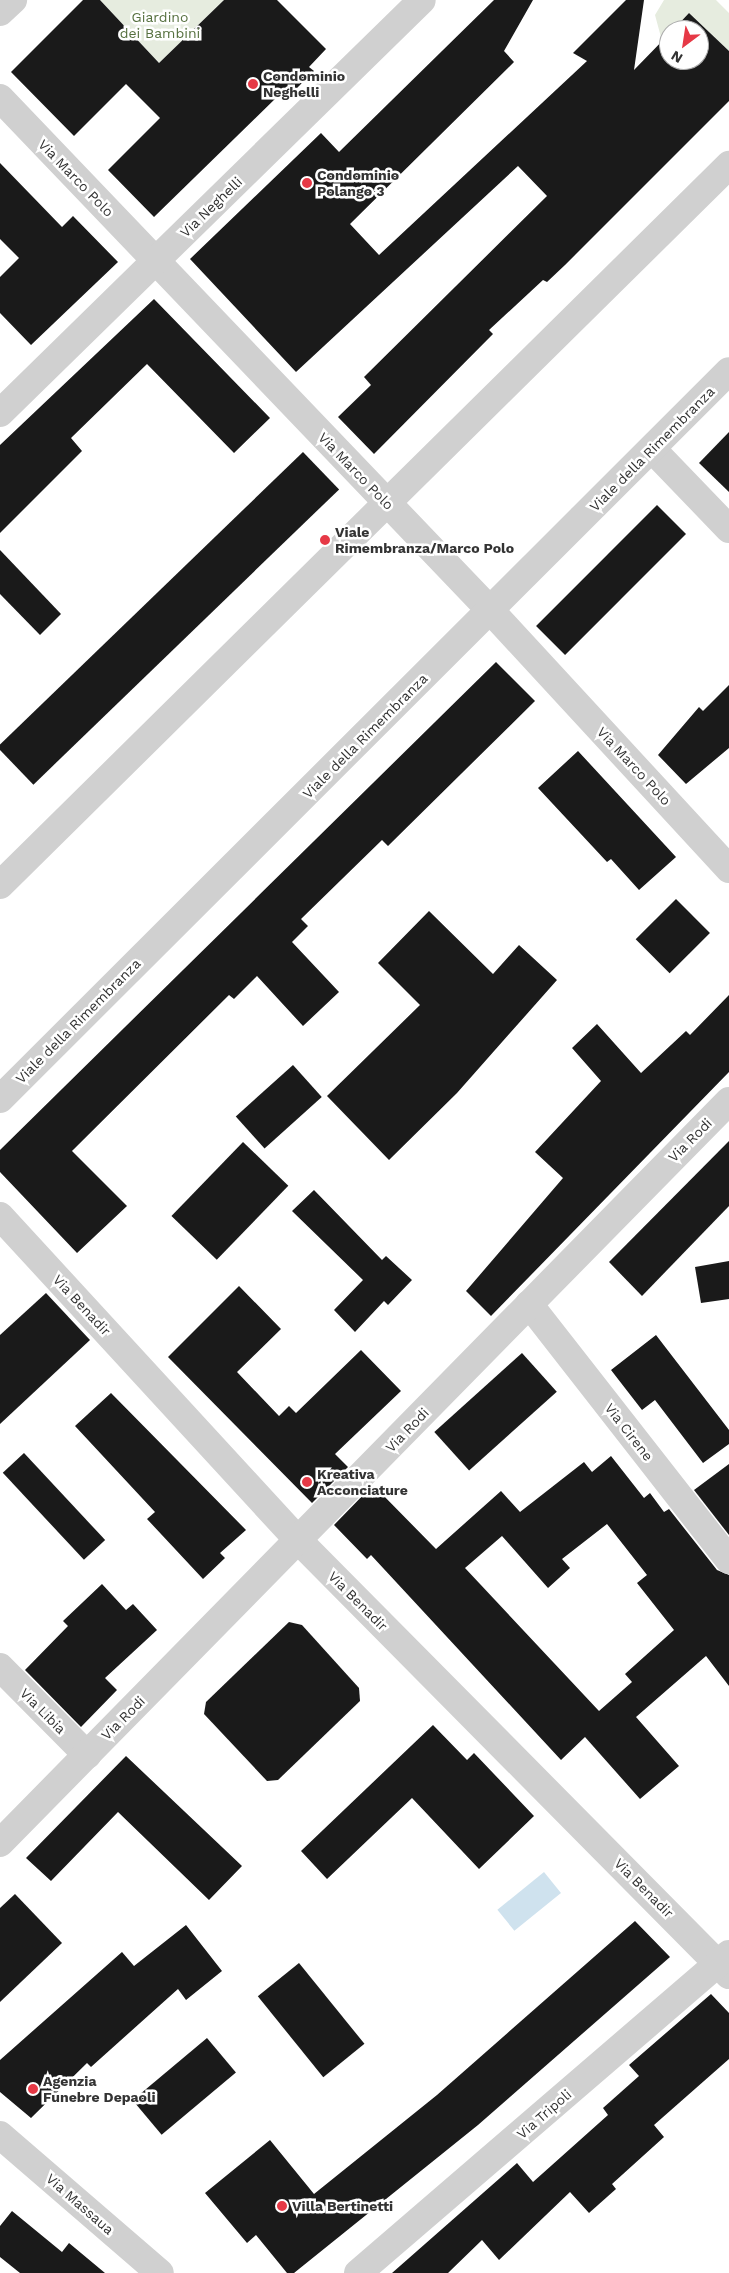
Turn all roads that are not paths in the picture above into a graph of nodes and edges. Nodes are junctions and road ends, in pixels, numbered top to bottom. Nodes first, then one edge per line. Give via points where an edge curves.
1 (13, 0) edge
2 (422, 0) edge
3 (0, 12) edge
4 (0, 98) edge
5 (729, 165) edge
6 (156, 261) junction
7 (729, 371) edge
8 (0, 413) edge
9 (652, 449) junction
10 (387, 504) junction
11 (729, 530) edge
12 (491, 611) junction
13 (729, 870) edge
14 (0, 885) edge
15 (0, 1099) edge
16 (729, 1101) edge
17 (0, 1216) edge
18 (529, 1304) junction
19 (299, 1541) junction
20 (729, 1560) edge
21 (0, 1667) edge
22 (87, 1755) junction
23 (0, 1843) edge
24 (725, 1964) edge
25 (0, 2135) edge
26 (160, 2273) edge
27 (358, 2273) edge

1 - 3 street
2 - 6 street, Via Neghelli
4 - 6 street, Via Marco Polo
5 - 10 street
6 - 8 street, Via Neghelli
6 - 10 street, Via Marco Polo
7 - 9 street, Viale della Rimembranza
9 - 11 street
9 - 12 street, Viale della Rimembranza
10 - 12 street, Via Marco Polo
10 - 14 street
12 - 13 street, Via Marco Polo
12 - 15 street, Viale della Rimembranza
16 - 18 street, Via Rodi
17 - 19 street, Via Benadir
18 - 19 street, Via Rodi
18 - 20 street, Via Cirene
19 - 22 street, Via Rodi
19 - 24 street, Via Benadir
21 - 22 street, Via Libia
22 - 23 street, Via Rodi
24 - 27 street, Via Tripoli
25 - 26 street, Via Massaua

